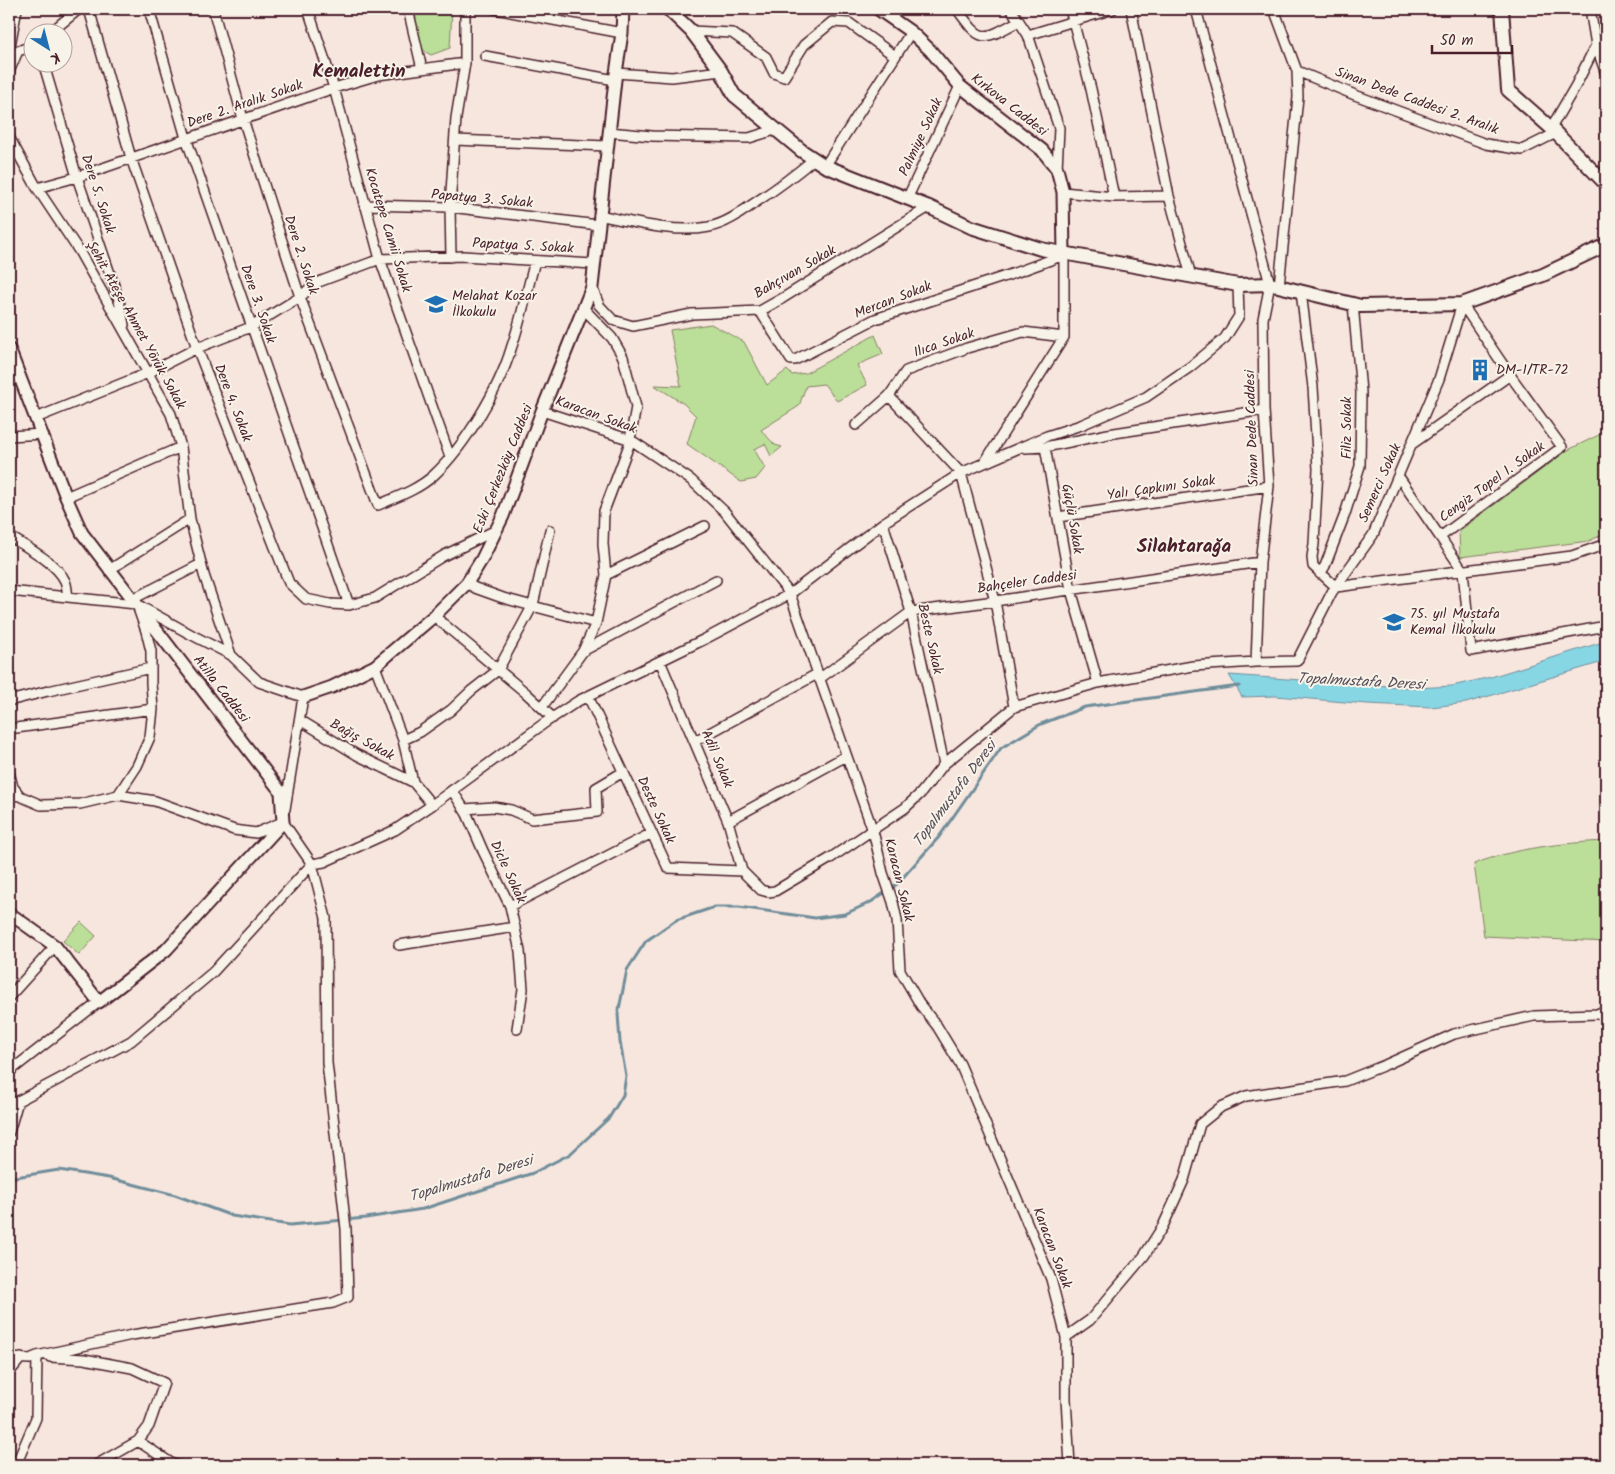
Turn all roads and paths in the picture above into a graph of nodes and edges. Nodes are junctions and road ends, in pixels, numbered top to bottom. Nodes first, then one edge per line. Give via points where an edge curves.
1 (17, 9) edge
2 (79, 9) edge
3 (89, 9) edge
4 (149, 9) edge
5 (212, 9) edge
6 (308, 9) edge
7 (408, 9) edge
8 (465, 9) edge
9 (495, 9) edge
10 (623, 9) edge
11 (668, 9) edge
12 (878, 9) edge
13 (957, 9) edge
14 (1012, 9) edge
15 (1070, 9) edge
16 (1113, 9) edge
17 (1131, 9) edge
18 (1196, 9) edge
19 (1274, 9) edge
20 (1502, 9) edge
21 (1590, 9) edge
22 (1020, 21) junction
23 (64, 22) edge
24 (1074, 22) junction
25 (691, 31) junction
26 (911, 32) junction
27 (622, 33) junction
28 (1028, 36) junction
29 (1596, 45) junction
30 (9, 50) edge
31 (22, 50) edge
32 (485, 56) dead end
33 (895, 56) junction
34 (465, 63) junction
35 (422, 69) junction
36 (1297, 71) junction
37 (9, 72) edge
38 (46, 72) edge
39 (721, 72) junction
40 (1606, 74) edge
41 (615, 77) junction
42 (960, 86) junction
43 (334, 88) junction
44 (243, 119) junction
45 (775, 130) junction
46 (1554, 130) junction
47 (609, 132) junction
48 (9, 137) edge
49 (186, 138) junction
50 (455, 140) junction
51 (607, 146) junction
52 (131, 158) junction
53 (820, 162) junction
54 (1057, 169) junction
55 (77, 177) junction
56 (1606, 184) edge
57 (37, 188) junction
58 (1063, 192) junction
59 (1169, 196) junction
60 (1114, 197) junction
61 (908, 199) junction
62 (364, 205) junction
63 (929, 207) junction
64 (450, 208) junction
65 (598, 220) junction
66 (1606, 245) edge
67 (1064, 255) junction
68 (451, 256) junction
69 (380, 258) junction
70 (536, 261) junction
71 (593, 264) junction
72 (1191, 276) junction
73 (1238, 285) junction
74 (1275, 285) junction
75 (592, 286) junction
76 (1301, 292) junction
77 (300, 297) junction
78 (1353, 304) junction
79 (1462, 304) junction
80 (583, 308) junction
81 (760, 311) junction
82 (251, 327) junction
83 (126, 334) junction
84 (1064, 337) junction
85 (197, 348) junction
86 (9, 349) edge
87 (148, 373) junction
88 (1510, 375) junction
89 (889, 396) junction
90 (1264, 410) junction
91 (542, 411) junction
92 (36, 418) junction
93 (856, 425) dead end
94 (43, 434) junction
95 (9, 436) edge
96 (631, 440) junction
97 (1412, 445) junction
98 (181, 447) junction
99 (1019, 448) junction
100 (1045, 448) junction
101 (450, 457) junction
102 (985, 463) junction
103 (961, 473) junction
104 (1398, 477) junction
105 (1269, 486) junction
106 (66, 497) junction
107 (1058, 517) junction
108 (190, 519) junction
109 (883, 523) junction
110 (705, 526) dead end
111 (496, 530) junction
112 (550, 530) dead end
113 (9, 536) edge
114 (1440, 537) junction
115 (1606, 544) edge
116 (1260, 562) junction
117 (201, 564) junction
118 (109, 570) junction
119 (1463, 571) junction
120 (606, 574) junction
121 (1320, 574) junction
122 (716, 580) dead end
123 (467, 583) junction
124 (1336, 587) junction
125 (1071, 590) junction
126 (9, 591) edge
127 (790, 594) junction
128 (68, 597) junction
129 (134, 601) junction
130 (994, 601) junction
131 (349, 605) junction
132 (533, 605) junction
133 (911, 612) junction
134 (434, 616) junction
135 (596, 623) junction
136 (1606, 626) edge
137 (583, 651) junction
138 (230, 655) junction
139 (660, 661) junction
140 (1256, 662) junction
141 (375, 666) junction
142 (151, 668) junction
143 (498, 670) junction
144 (818, 677) junction
145 (1098, 683) junction
146 (588, 696) junction
147 (303, 697) junction
148 (9, 701) edge
149 (542, 707) junction
150 (1014, 707) junction
151 (153, 710) junction
152 (553, 718) junction
153 (300, 720) junction
154 (9, 729) edge
155 (402, 740) junction
156 (695, 741) junction
157 (846, 756) junction
158 (944, 764) junction
159 (9, 772) edge
160 (623, 772) junction
161 (413, 782) junction
162 (452, 790) junction
163 (9, 794) edge
164 (118, 795) junction
165 (20, 796) junction
166 (432, 805) junction
167 (464, 809) junction
168 (728, 821) junction
169 (283, 822) junction
170 (873, 831) junction
171 (652, 833) junction
172 (312, 864) junction
173 (742, 871) junction
174 (510, 906) junction
175 (9, 913) edge
176 (515, 927) junction
177 (399, 945) dead end
178 (55, 946) junction
179 (9, 997) edge
180 (99, 1002) junction
181 (1606, 1010) edge
182 (517, 1030) dead end
183 (9, 1072) edge
184 (13, 1102) edge
185 (9, 1132) edge
186 (1066, 1337) junction
187 (37, 1356) junction
188 (9, 1358) edge
189 (22, 1358) junction
190 (9, 1373) edge
191 (138, 1441) junction
192 (16, 1465) edge
193 (96, 1465) edge
194 (177, 1465) edge
195 (1070, 1465) edge

1 - 30 street
2 - 23 street
3 - 52 street, Dere 4. Sokak
4 - 49 street, Dere 3. Sokak
5 - 44 street, Dere 2. Sokak
6 - 43 street, Kocatepe Camii Sokak
7 - 35 street
8 - 34 street
9 - 27 street
10 - 27 street, Eski Çerkezköy Caddesi
11 - 25 main road
12 - 26 street, Kırkova Caddesi
13 - 22 street via 972,31 981,36 988,36
14 - 22 street
15 - 24 street
16 - 24 street
17 - 59 street
18 - 74 street
19 - 36 street, Sinan Dede Caddesi
20 - 46 main road via 1508,90
21 - 29 street
22 - 28 street
24 - 28 street
24 - 60 street
25 - 33 street via 732,33 766,57 774,73 784,77 804,45 832,22 849,23
25 - 39 main road
26 - 33 street, Papatya 3. Sokak
26 - 42 street, Kırkova Caddesi
27 - 41 street, Eski Çerkezköy Caddesi
28 - 54 street via 1059,128
29 - 40 street
29 - 46 street
31 - 37 street via 18,51
32 - 41 street
33 - 53 street, Papatya 3. Sokak
34 - 35 street, Dere 2. Aralık Sokak
34 - 50 street
35 - 43 street, Dere 2. Aralık Sokak via 378,75
36 - 46 street, Sinan Dede Caddesi 2. Aralık via 1486,144 1522,150
36 - 74 street, Sinan Dede Caddesi via 1298,97
38 - 55 street, Dere 5. Sokak
39 - 41 street via 672,77
39 - 45 main road via 734,95
41 - 47 street, Eski Çerkezköy Caddesi
42 - 54 street, Kırkova Caddesi via 1042,150
42 - 61 street, Palmiye Sokak
43 - 44 street, Dere 2. Aralık Sokak
43 - 62 street, Kocatepe Camii Sokak
44 - 49 street, Dere 2. Aralık Sokak
44 - 77 street, Dere 2. Sokak
45 - 47 street via 749,138
45 - 53 main road
46 - 56 main road
47 - 51 street, Eski Çerkezköy Caddesi
48 - 57 street, Şehit Ateşe Ahmet Yörük Sokak
49 - 52 street, Dere 2. Aralık Sokak
49 - 82 street, Dere 3. Sokak
50 - 51 street
50 - 64 street
51 - 65 street, Eski Çerkezköy Caddesi
52 - 55 street, Dere 2. Aralık Sokak
52 - 85 street, Dere 4. Sokak
53 - 61 main road
53 - 65 street, Papatya 3. Sokak via 739,215 711,227 655,227
54 - 58 street, Kırkova Caddesi
55 - 57 street, Dere 2. Aralık Sokak
55 - 83 street, Dere 5. Sokak via 119,300
57 - 83 street, Şehit Ateşe Ahmet Yörük Sokak via 79,251
58 - 60 street
58 - 67 street, Kırkova Caddesi
59 - 60 street
59 - 72 street
61 - 63 main road
62 - 64 street, Papatya 3. Sokak
62 - 69 street, Kocatepe Camii Sokak
63 - 67 main road via 970,227
63 - 81 street, Bahçıvan Sokak
64 - 65 street, Papatya 3. Sokak
64 - 68 street
65 - 71 street, Eski Çerkezköy Caddesi
66 - 79 main road via 1543,275
67 - 72 main road
67 - 81 street, Mercan Sokak via 875,319 795,360 791,360
67 - 84 street
68 - 69 street, Papatya 5. Sokak
68 - 70 street, Papatya 5. Sokak
69 - 77 street, Papatya 5. Sokak via 316,282
69 - 101 street, Kocatepe Camii Sokak
70 - 71 street, Papatya 5. Sokak
70 - 101 street via 511,350 497,384 464,442
71 - 75 street, Eski Çerkezköy Caddesi
72 - 73 main road
73 - 74 main road
73 - 99 street via 1239,316 1225,338 1190,367 1146,397
74 - 76 main road
74 - 90 street, Sinan Dede Caddesi via 1263,318
75 - 80 street, Eski Çerkezköy Caddesi
75 - 81 street, Bahçıvan Sokak via 599,305 613,320 633,326 692,314
76 - 78 main road
76 - 121 street via 1313,387 1318,469 1312,558 1313,566
77 - 82 street, Papatya 5. Sokak
77 - 101 street, Dere 2. Sokak via 378,506 418,487
78 - 79 main road
78 - 121 street, Filiz Sokak via 1361,392 1360,466 1345,514
79 - 88 street, Cengiz Topel 1. Sokak
79 - 97 street, Semerci Sokak via 1440,379
80 - 91 street, Eski Çerkezköy Caddesi
80 - 96 street via 612,338 623,357 636,407
82 - 85 street, Papatya 5. Sokak
82 - 131 street, Dere 3. Sokak
83 - 87 street, Şehit Ateşe Ahmet Yörük Sokak
84 - 89 street, Ilıca Sokak via 1023,332 967,348 906,371
84 - 102 street
85 - 87 street, Papatya 5. Sokak
85 - 131 street, Dere 4. Sokak via 289,583 306,599
86 - 92 street, Atilla Caddesi
87 - 92 street, Papatya 5. Sokak
87 - 98 street, Şehit Ateşe Ahmet Yörük Sokak via 171,414
88 - 97 street
88 - 114 street, Cengiz Topel 1. Sokak via 1562,447
89 - 93 street, Ilıca Sokak
89 - 103 street
90 - 100 street via 1108,434
90 - 105 street, Sinan Dede Caddesi
91 - 96 street, Karacan Sokak
91 - 111 street, Eski Çerkezköy Caddesi
92 - 94 street, Atilla Caddesi
94 - 95 street
94 - 106 street, Atilla Caddesi
96 - 120 street via 604,511
96 - 127 street, Karacan Sokak via 691,480 725,512
97 - 104 street, Semerci Sokak
98 - 106 street
98 - 108 street, Şehit Ateşe Ahmet Yörük Sokak
99 - 100 street
99 - 102 street
100 - 107 street, Güçlü Sokak
102 - 103 street
103 - 109 street
103 - 130 street
104 - 114 street, Cengiz Topel 1. Sokak
104 - 124 street, Semerci Sokak via 1373,534
105 - 107 street, Yalı Çapkını Sokak
105 - 116 street, Sinan Dede Caddesi
106 - 118 street, Atilla Caddesi via 82,533
107 - 125 street, Güçlü Sokak
108 - 117 street, Şehit Ateşe Ahmet Yörük Sokak
108 - 118 street
109 - 127 street
109 - 133 street, Beste Sokak
110 - 120 street
111 - 123 street, Eski Çerkezköy Caddesi
111 - 131 street, Dere 4. Sokak via 443,556 375,598
112 - 132 street
113 - 128 street via 58,570 65,581
114 - 119 street, Cengiz Topel 1. Sokak
115 - 119 street via 1572,556
116 - 125 street, Bahçeler Caddesi
116 - 140 street, Sinan Dede Caddesi
117 - 129 street
117 - 138 street, Şehit Ateşe Ahmet Yörük Sokak
118 - 129 street, Atilla Caddesi
119 - 124 street
119 - 136 street, Cengiz Topel 1. Sokak via 1471,651
120 - 135 street
121 - 124 street
122 - 137 street
123 - 132 street via 502,598
123 - 134 street, Eski Çerkezköy Caddesi
124 - 140 street, Semerci Sokak via 1297,661
125 - 130 street, Bahçeler Caddesi
125 - 145 street, Güçlü Sokak
126 - 128 street
127 - 139 street
127 - 144 street, Karacan Sokak
128 - 129 street
129 - 138 street
129 - 142 street via 146,631
129 - 169 street, Atilla Caddesi via 280,792
130 - 133 street, Bahçeler Caddesi
130 - 150 street
132 - 135 street
132 - 143 street
133 - 144 street, Bahçeler Caddesi
133 - 158 street, Beste Sokak
134 - 141 street, Eski Çerkezköy Caddesi
134 - 143 street
135 - 137 street
137 - 149 street
138 - 147 street, Şehit Ateşe Ahmet Yörük Sokak via 259,682
139 - 146 street
139 - 156 street, Adil Sokak
140 - 145 street via 1193,666
141 - 147 street, Eski Çerkezköy Caddesi
141 - 155 street
142 - 148 street
142 - 151 street
143 - 149 street
143 - 155 street via 451,710 420,732
144 - 156 street, Bahçeler Caddesi
144 - 157 street, Karacan Sokak
145 - 150 street
146 - 152 street
146 - 160 street, Deste Sokak
147 - 153 street
149 - 152 street
150 - 158 street
151 - 154 street
151 - 164 street via 150,737 137,766
152 - 162 street
153 - 161 street, Bağış Sokak via 357,755
153 - 169 street
155 - 161 street
156 - 168 street, Adil Sokak
157 - 168 street
157 - 170 street, Karacan Sokak
158 - 170 street via 905,808
159 - 165 street
160 - 167 street via 596,788 597,812 532,820 511,810 494,807
160 - 171 street, Deste Sokak
161 - 166 street
162 - 166 street
162 - 167 street, Dicle Sokak
163 - 165 street
164 - 165 street via 80,804 41,805
164 - 169 street via 155,801 234,830 256,833
166 - 172 street via 394,830 324,862
167 - 174 street, Dicle Sokak
168 - 173 street, Adil Sokak
169 - 172 street
169 - 180 street via 166,950
170 - 173 street via 775,891 762,890
170 - 186 street, Karacan Sokak via 897,920 900,970 960,1064 1051,1279
171 - 173 street, Deste Sokak via 668,868
171 - 174 street
172 - 184 street via 213,972 131,1041
172 - 187 street via 326,918 327,1063 346,1229 348,1297 333,1303 132,1335
174 - 176 street, Dicle Sokak
175 - 178 street
176 - 177 street
176 - 182 street, Dicle Sokak via 524,989
178 - 179 street
178 - 180 street
180 - 183 street
181 - 186 street via 1597,1014 1534,1016 1454,1034 1345,1081 1246,1096 1220,1107 1200,1124 1184,1180 1144,1256 1090,1320
184 - 185 street
186 - 195 street, Karacan Sokak
187 - 189 street
187 - 191 street via 84,1359 132,1368 164,1382 149,1426
187 - 192 street via 36,1418
188 - 189 street
189 - 190 street
191 - 193 street
191 - 194 street

